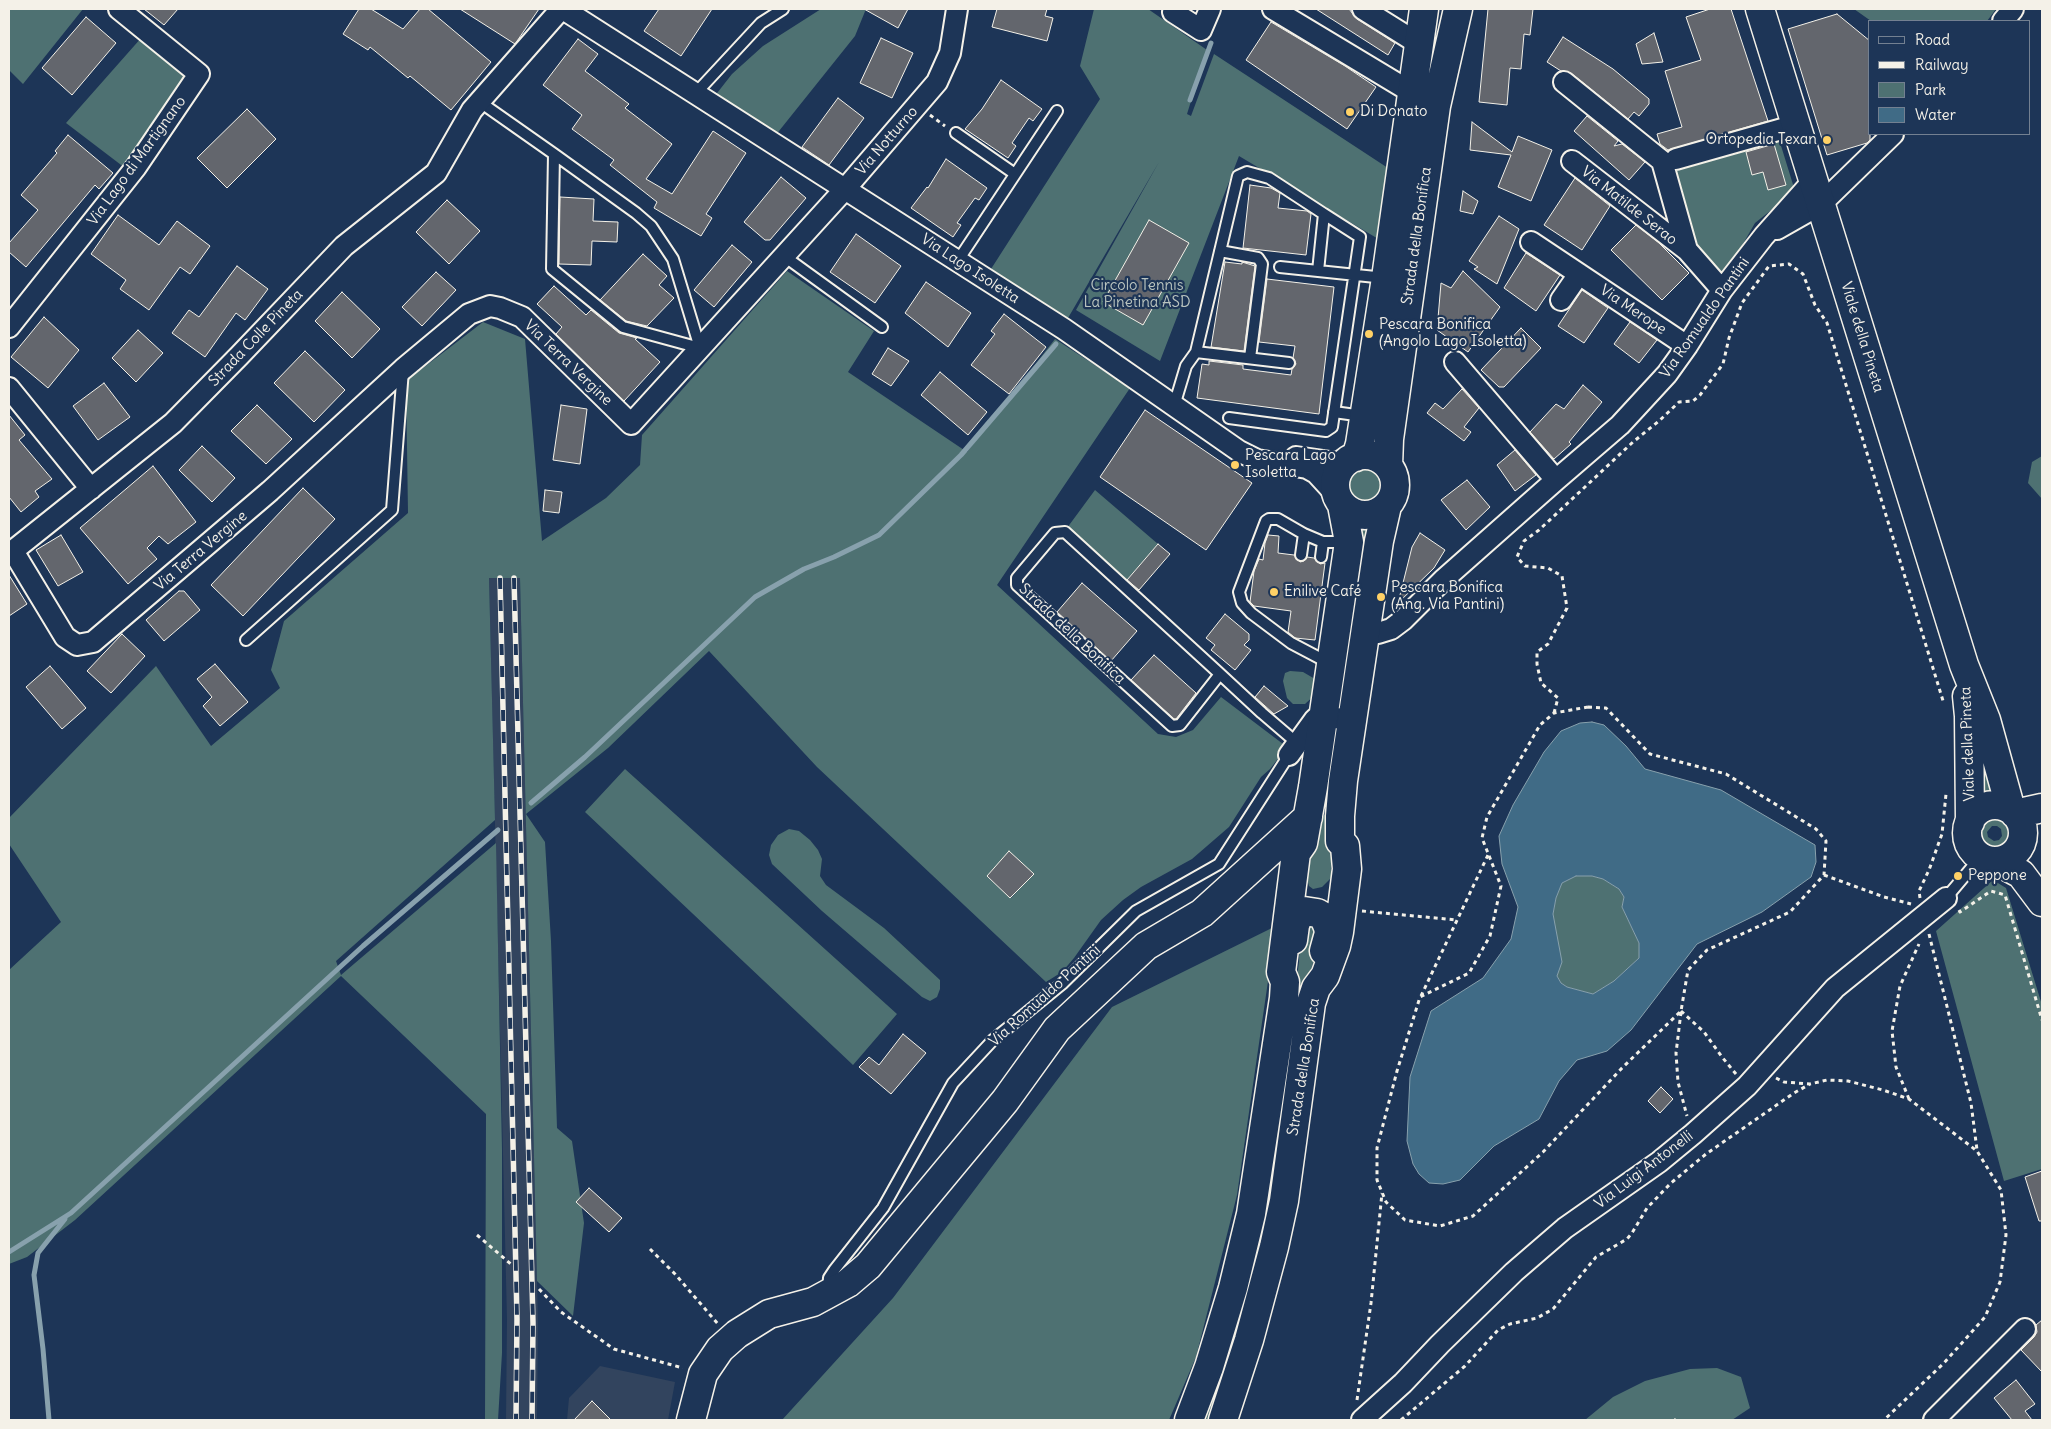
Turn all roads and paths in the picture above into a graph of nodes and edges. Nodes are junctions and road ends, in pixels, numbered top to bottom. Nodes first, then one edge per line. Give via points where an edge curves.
1 (119, 9) edge
2 (562, 9) edge
3 (783, 9) edge
4 (957, 9) edge
5 (1210, 9) edge
6 (1273, 9) edge
7 (1362, 9) edge
8 (1424, 9) edge
9 (1458, 9) edge
10 (1760, 9) edge
11 (2013, 9) edge
12 (1173, 12) dead end
13 (2004, 20) edge
14 (1419, 44) junction
15 (1564, 82) dead end
16 (696, 92) junction
17 (1412, 92) junction
18 (480, 102) junction
19 (917, 107) junction
20 (1057, 111) dead end
21 (1796, 124) junction
22 (956, 133) joint
23 (1892, 135) edge
24 (554, 154) junction
25 (1676, 159) dead end
26 (1572, 161) dead end
27 (1015, 174) junction
28 (845, 189) junction
29 (1817, 192) junction
30 (1324, 214) junction
31 (1531, 242) dead end
32 (1687, 250) junction
33 (1220, 251) junction
34 (784, 256) junction
35 (957, 262) junction
36 (1280, 267) dead end
37 (1318, 271) junction
38 (1579, 274) junction
39 (1354, 275) junction
40 (1386, 278) junction
41 (1722, 290) junction
42 (1561, 300) dead end
43 (9, 327) edge
44 (882, 327) dead end
45 (1687, 346) junction
46 (700, 348) junction
47 (1196, 352) junction
48 (1250, 358) junction
49 (1456, 362) dead end
50 (1289, 363) dead end
51 (403, 369) junction
52 (9, 388) edge
53 (1174, 406) junction
54 (1334, 412) junction
55 (1365, 416) junction
56 (1229, 418) dead end
57 (631, 424) joint
58 (1239, 451) junction
59 (1350, 460) junction
60 (1388, 466) junction
61 (1556, 480) junction
62 (91, 489) junction
63 (1340, 501) junction
64 (1387, 506) junction
65 (1304, 534) junction
66 (1336, 542) junction
67 (11, 553) edge
68 (1301, 555) dead end
69 (1321, 557) dead end
70 (1364, 634) junction
71 (246, 640) dead end
72 (1310, 640) dead end
73 (1320, 658) junction
74 (1964, 665) junction
75 (1220, 674) junction
76 (1945, 705) dead end
77 (1353, 713) junction
78 (1554, 713) junction
79 (1324, 717) junction
80 (1293, 749) junction
81 (1343, 782) junction
82 (1947, 785) dead end
83 (2042, 808) edge
84 (1970, 822) junction
85 (1306, 830) junction
86 (2027, 831) edge
87 (1340, 841) junction
88 (1488, 855) junction
89 (1990, 860) junction
90 (1824, 875) junction
91 (2042, 893) edge
92 (1947, 897) junction
93 (2042, 902) edge
94 (1913, 905) dead end
95 (1341, 915) junction
96 (1458, 920) junction
97 (1924, 936) dead end
98 (1920, 943) dead end
99 (1285, 982) junction
100 (1316, 988) junction
101 (1420, 997) junction
102 (1681, 1011) junction
103 (2042, 1020) edge
104 (1760, 1070) junction
105 (1810, 1084) junction
106 (1747, 1086) junction
107 (1908, 1099) junction
108 (1693, 1134) junction
109 (1978, 1151) junction
110 (1704, 1156) junction
111 (1382, 1192) junction
112 (477, 1235) dead end
113 (650, 1249) dead end
114 (512, 1265) dead end
115 (540, 1289) dead end
116 (828, 1294) junction
117 (2025, 1329) dead end
118 (730, 1340) junction
119 (703, 1374) junction
120 (1359, 1413) edge
121 (692, 1420) edge
122 (1190, 1420) edge
123 (1223, 1420) edge
124 (1402, 1420) edge
125 (1884, 1420) edge
126 (1934, 1420) edge

1 - 43 street, Via Lago di Martignano via 199,74 136,167
2 - 16 street, Via Lago Isoletta
2 - 18 street, Strada Colle Pineta
3 - 16 lane via 761,23
4 - 19 street, Via Notturno via 954,38 945,68
5 - 12 street via 1201,30
6 - 17 street
7 - 14 street
8 - 14 main road, Strada della Bonifica
9 - 60 main road, Strada della Bonifica via 1436,106 1389,439
10 - 21 main road, Viale della Pineta
11 - 13 street
14 - 17 main road, Strada della Bonifica
15 - 32 street, Via Matilde Serao via 1662,161
16 - 28 street, Via Lago Isoletta
17 - 40 main road, Strada della Bonifica
18 - 24 lane
18 - 62 street, Strada Colle Pineta via 472,110 436,173 344,246 172,423
19 - 22 path
19 - 28 street, Via Notturno
20 - 27 lane
21 - 25 street
21 - 29 main road, Viale della Pineta
22 - 27 lane
23 - 29 street, Via Romualdo Pantini
24 - 46 lane via 636,212 662,240 680,278
24 - 46 lane via 552,269 623,328
26 - 32 street, Via Matilde Serao
27 - 35 lane
28 - 34 street, Via Notturno
28 - 35 street, Via Lago Isoletta
29 - 41 street, Via Romualdo Pantini via 1764,236
29 - 74 main road, Viale della Pineta
30 - 33 lane via 1270,178 1247,172 1238,176
30 - 37 lane
30 - 39 lane via 1360,237
31 - 38 street, Via Merope
32 - 41 street, Via Matilde Serao
33 - 47 lane
33 - 48 lane via 1258,258 1262,264
34 - 44 lane
34 - 46 street, Via Notturno
35 - 53 street, Via Lago Isoletta via 1064,329
36 - 37 lane, Strada della Bonifica
37 - 39 lane, Strada della Bonifica
38 - 42 street
38 - 45 street, Via Merope
39 - 40 lane, Strada della Bonifica
39 - 54 lane
40 - 55 main road, Strada della Bonifica
41 - 45 street, Via Romualdo Pantini
45 - 61 street, Via Romualdo Pantini via 1667,374 1620,426
46 - 57 street, Via Notturno
47 - 48 lane
47 - 53 lane via 1186,366
48 - 50 lane
49 - 61 street
51 - 57 street, Via Terra Vergine via 469,314 490,306 500,308 522,318
51 - 67 street, Via Terra Vergine via 270,491 93,642 77,645 65,637
51 - 71 lane via 392,510
52 - 62 street
53 - 58 street, Via Lago Isoletta
54 - 55 lane
54 - 56 lane via 1332,427 1326,431
55 - 59 main road, Strada della Bonifica via 1360,444
58 - 59 street
58 - 63 street, Via Lago Isoletta via 1256,460 1307,468 1316,473
59 - 60 main road via 1370,456
59 - 63 main road via 1335,480
60 - 64 main road via 1395,486
61 - 70 street, Via Romualdo Pantini via 1443,580 1403,620 1391,629
62 - 67 street, Strada Colle Pineta
63 - 64 main road via 1354,513 1368,515
63 - 66 main road, Strada della Bonifica
64 - 70 main road, Strada della Bonifica
65 - 66 lane
65 - 68 lane
65 - 73 lane via 1278,518 1266,521 1252,567 1239,592 1242,604 1251,613
66 - 69 lane
66 - 73 main road, Strada della Bonifica
70 - 77 main road, Strada della Bonifica
72 - 73 lane
73 - 79 main road, Strada della Bonifica
74 - 84 main road, Viale della Pineta via 1970,716
74 - 86 main road, Viale della Pineta
75 - 75 lane, Strada della Bonifica via 1065,532 1055,533 1017,578 1017,585 1172,726 1180,725
75 - 80 lane, Strada della Bonifica
76 - 78 path via 1827,323 1803,274 1788,264 1769,266 1742,303 1723,364 1700,395 1693,401 1679,402 1524,541 1517,556 1525,566 1548,568 1562,576 1567,608 1548,644 1537,652 1536,664 1541,683 1558,698
77 - 79 street via 1345,719
77 - 81 main road, Strada della Bonifica
78 - 88 path via 1540,725 1487,817 1482,838
78 - 90 path via 1588,706 1606,708 1650,754 1726,774 1816,829 1826,841
79 - 80 street, Via Romualdo Pantini via 1315,720
79 - 85 main road, Strada della Bonifica
80 - 116 lane, Via Romualdo Pantini via 1220,864 1136,911 1063,983 993,1040 953,1083 883,1208 829,1278
81 - 85 main road, Via Romualdo Pantini via 1336,796
81 - 87 main road, Strada della Bonifica
82 - 92 path via 1942,834 1918,891 1920,903
83 - 86 main road
84 - 86 main road via 1980,810 1996,805
84 - 89 main road via 1967,831 1971,847
85 - 87 main road via 1301,880 1302,889 1309,894 1329,891 1336,882
85 - 99 main road, Strada della Bonifica via 1296,853 1281,972
85 - 116 main road, Via Romualdo Pantini via 1202,913 1146,946 1057,1029 1005,1101 868,1266 848,1284
86 - 89 main road via 2010,857
86 - 91 main road, Viale della Pineta
87 - 95 main road, Strada della Bonifica via 1347,856
88 - 96 path
88 - 101 path via 1501,886 1490,936 1469,973
89 - 92 lane via 1974,866
89 - 93 main road via 2021,874
90 - 94 path
90 - 102 path via 1790,912 1707,950 1688,970
92 - 103 path via 1960,912 1990,891 2005,895
92 - 104 street, Via Luigi Antonelli via 1835,988
95 - 96 path via 1359,911
95 - 100 main road, Strada della Bonifica via 1336,946 1325,976
96 - 101 path
97 - 109 path via 1928,929 1971,1103
98 - 107 path via 1900,986 1892,1031 1896,1067
99 - 100 main road via 1290,972 1296,918 1304,911 1311,911 1324,917 1328,927 1327,943 1316,974
99 - 122 main road, Strada della Bonifica via 1266,1120 1245,1238 1219,1336
100 - 123 main road, Strada della Bonifica via 1311,1003 1284,1201 1249,1340
101 - 111 path via 1378,1148 1377,1180
102 - 106 path via 1704,1032
102 - 108 path via 1676,1054 1678,1082
102 - 111 path via 1543,1152 1474,1216 1440,1226 1405,1220 1386,1202
104 - 105 path via 1784,1082
104 - 106 street, Via Luigi Antonelli
105 - 107 path via 1827,1080 1848,1081
105 - 110 path
106 - 108 street, Via Luigi Antonelli
107 - 109 path
108 - 110 path
108 - 120 street, Via Luigi Antonelli via 1565,1228 1514,1272 1403,1383
109 - 125 path via 2001,1190 2006,1235 2000,1282 1985,1317 1944,1363
110 - 124 path via 1661,1192 1627,1239 1596,1257 1553,1309 1537,1318 1498,1330 1465,1366
111 - 120 path
112 - 114 path
113 - 118 path via 710,1312
115 - 119 path via 561,1312 614,1349
116 - 118 main road, Via Romualdo Pantini via 813,1302 769,1314
117 - 126 street
118 - 119 main road, Via Romualdo Pantini
119 - 121 main road, Via Romualdo Pantini

